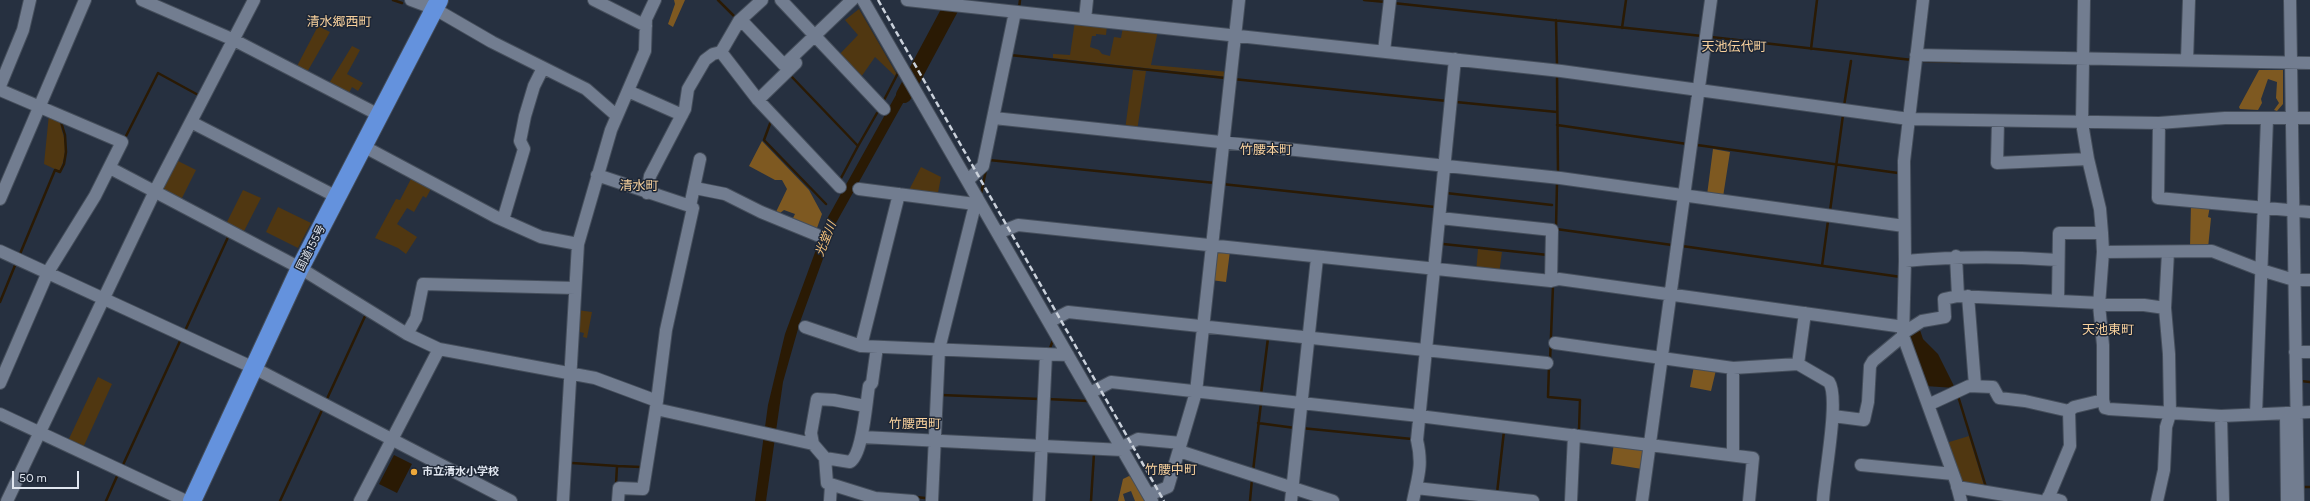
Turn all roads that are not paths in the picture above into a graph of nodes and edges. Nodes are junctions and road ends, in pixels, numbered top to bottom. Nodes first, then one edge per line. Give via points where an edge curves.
1 (30, 0) edge
2 (85, 0) edge
3 (142, 0) edge
4 (254, 0) edge
5 (411, 0) edge
6 (594, 0) edge
7 (655, 0) edge
8 (762, 0) edge
9 (781, 0) edge
10 (852, 0) edge
11 (863, 0) edge
12 (907, 0) edge
13 (1087, 0) edge
14 (1238, 0) edge
15 (1390, 0) edge
16 (1712, 0) edge
17 (1923, 0) edge
18 (2084, 0) edge
19 (2189, 0) edge
20 (2290, 0) edge
21 (437, 4) edge
22 (1015, 12) junction
23 (1085, 19) junction
24 (741, 20) junction
25 (646, 26) junction
26 (1235, 36) junction
27 (817, 38) junction
28 (234, 40) junction
29 (1384, 51) junction
30 (721, 52) junction
31 (1916, 55) junction
32 (2083, 58) junction
33 (1455, 59) junction
34 (2187, 60) junction
35 (2290, 63) junction
36 (2310, 63) edge
37 (543, 68) junction
38 (0, 86) edge
39 (0, 90) edge
40 (1698, 90) junction
41 (628, 91) junction
42 (758, 100) junction
43 (39, 107) junction
44 (884, 109) dead end
45 (379, 115) junction
46 (682, 115) junction
47 (617, 116) junction
48 (994, 118) junction
49 (2292, 118) junction
50 (2310, 118) edge
51 (1909, 119) junction
52 (2267, 119) junction
53 (1998, 121) junction
54 (191, 122) junction
55 (2082, 123) junction
56 (2159, 123) junction
57 (1223, 143) junction
58 (363, 146) junction
59 (700, 159) dead end
60 (2088, 159) junction
61 (1445, 167) junction
62 (110, 168) junction
63 (597, 175) junction
64 (968, 180) junction
65 (840, 187) dead end
66 (694, 188) junction
67 (858, 189) dead end
68 (155, 192) junction
69 (648, 192) junction
70 (899, 194) junction
71 (1684, 195) junction
72 (337, 197) junction
73 (0, 199) edge
74 (976, 200) junction
75 (690, 206) junction
76 (2263, 209) junction
77 (2293, 212) junction
78 (2310, 212) edge
79 (1440, 218) junction
80 (503, 220) junction
81 (1904, 226) junction
82 (998, 233) junction
83 (2102, 233) junction
84 (817, 235) dead end
85 (578, 244) junction
86 (1212, 246) junction
87 (0, 251) edge
88 (2103, 252) junction
89 (2168, 252) junction
90 (1956, 256) junction
91 (1317, 258) junction
92 (2058, 260) junction
93 (1905, 261) junction
94 (300, 268) junction
95 (1434, 270) junction
96 (2261, 270) junction
97 (48, 272) junction
98 (2294, 280) junction
99 (2310, 280) edge
100 (1551, 281) junction
101 (575, 288) junction
102 (1671, 295) junction
103 (1963, 296) junction
104 (103, 298) junction
105 (2058, 300) junction
106 (2099, 304) junction
107 (2165, 308) junction
108 (1805, 313) junction
109 (1050, 322) junction
110 (1203, 326) junction
111 (805, 327) dead end
112 (1904, 332) junction
113 (407, 334) junction
114 (1308, 337) junction
115 (1554, 343) dead end
116 (861, 346) junction
117 (877, 347) junction
118 (439, 349) junction
119 (939, 349) junction
120 (1426, 350) junction
121 (2295, 352) junction
122 (2310, 352) edge
123 (1046, 354) junction
124 (1068, 355) junction
125 (1662, 358) junction
126 (1546, 363) dead end
127 (1798, 364) junction
128 (254, 368) junction
129 (1733, 368) junction
130 (571, 374) junction
131 (0, 383) edge
132 (1975, 385) junction
133 (1196, 392) junction
134 (1090, 393) junction
135 (2103, 400) junction
136 (1301, 403) junction
137 (657, 405) junction
138 (1928, 405) junction
139 (865, 406) junction
140 (2069, 411) junction
141 (2291, 412) junction
142 (2310, 412) edge
143 (0, 414) edge
144 (2170, 414) junction
145 (2256, 414) junction
146 (1419, 416) junction
147 (1832, 416) junction
148 (2221, 416) junction
149 (39, 432) junction
150 (1574, 435) junction
151 (862, 437) junction
152 (392, 440) junction
153 (935, 442) junction
154 (813, 444) junction
155 (1650, 445) junction
156 (1042, 447) junction
157 (1180, 447) junction
158 (1122, 448) junction
159 (1733, 456) junction
160 (825, 458) junction
161 (1861, 465) dead end
162 (1953, 474) junction
163 (832, 485) junction
164 (1292, 487) junction
165 (1958, 487) junction
166 (1416, 488) junction
167 (1150, 498) edge
168 (2045, 500) edge
169 (7, 501) edge
170 (186, 501) edge
171 (192, 501) edge
172 (360, 501) edge
173 (511, 501) edge
174 (563, 501) edge
175 (618, 501) edge
176 (830, 501) edge
177 (913, 501) edge
178 (932, 501) edge
179 (1038, 501) edge
180 (1291, 501) edge
181 (1333, 501) edge
182 (1413, 501) edge
183 (1533, 501) edge
184 (1571, 501) edge
185 (1642, 501) edge
186 (1749, 501) edge
187 (1823, 501) edge
188 (1961, 501) edge
189 (2062, 501) edge
190 (2157, 501) edge
191 (2223, 501) edge
192 (2287, 501) edge
193 (2298, 501) edge

1 - 38 street via 23,30
2 - 43 street
3 - 28 street
4 - 28 street
5 - 21 street
6 - 25 street
7 - 25 street via 646,19
8 - 24 street
9 - 27 street
10 - 27 street
11 - 27 street
11 - 64 street
12 - 22 street
13 - 23 street
14 - 26 street
15 - 29 street
16 - 40 street
17 - 31 street
18 - 32 street
19 - 34 street
20 - 35 street
21 - 37 street
21 - 45 highway, 国道155号
22 - 23 street
22 - 48 street
23 - 26 street
24 - 27 street via 784,65
24 - 30 street
25 - 41 street via 645,51
26 - 29 street
26 - 57 street
27 - 42 street
27 - 44 street
28 - 45 street
28 - 54 street
29 - 33 street
30 - 42 street
30 - 46 street via 705,60 688,89
31 - 32 street
31 - 51 street
32 - 34 street
32 - 55 street
33 - 40 street via 1561,70
33 - 61 street
34 - 35 street
35 - 36 street
35 - 49 street
37 - 47 street via 586,89
37 - 80 street via 534,86 525,116 520,141 524,149
39 - 43 street
40 - 51 street
40 - 71 street
41 - 46 street
41 - 47 street
42 - 65 street
43 - 62 street via 122,142
43 - 73 street
45 - 58 highway, 国道155号
46 - 69 street via 650,176
47 - 63 street
48 - 57 street
48 - 64 street via 984,166
49 - 50 street
49 - 52 street
49 - 77 street
51 - 53 street
51 - 81 street via 1904,161
52 - 56 street via 2225,118
52 - 76 street
53 - 55 street
53 - 60 street via 1997,163
54 - 68 street
54 - 72 street
55 - 56 street
55 - 60 street
56 - 76 street via 2158,198
57 - 61 street
57 - 86 street
58 - 72 highway, 国道155号
58 - 80 street
59 - 66 street
60 - 83 street via 2100,209
61 - 71 street via 1560,178
61 - 79 street
62 - 68 street
62 - 97 street
63 - 69 street
63 - 85 street
64 - 74 street
66 - 75 street
66 - 84 street via 725,194
67 - 70 street
68 - 94 street
68 - 104 street
69 - 75 street
70 - 74 street
70 - 116 street
71 - 81 street
71 - 102 street
72 - 94 highway, 国道155号
74 - 82 street
74 - 119 street
75 - 137 street via 693,208 690,228 666,330
76 - 77 street
76 - 96 street
77 - 78 street
77 - 98 street
79 - 95 street
79 - 100 street via 1552,230
80 - 85 street via 541,237
81 - 93 street
82 - 86 street via 1018,225
82 - 109 street
83 - 88 street
83 - 92 street via 2058,233
85 - 101 street
86 - 91 street
86 - 110 street
87 - 97 street
88 - 89 street
88 - 106 street
89 - 96 street via 2212,251
89 - 107 street
90 - 92 street via 2001,255
90 - 93 street
90 - 103 street
91 - 95 street
91 - 114 street
92 - 105 street
93 - 112 street
94 - 113 street
94 - 128 highway, 国道155号
95 - 100 street
95 - 120 street
96 - 98 street
96 - 145 street
97 - 104 street
97 - 131 street
98 - 99 street
98 - 121 street
100 - 102 street
101 - 113 street via 424,284 416,318
101 - 130 street
102 - 108 street
102 - 125 street
103 - 105 street
103 - 112 street via 1944,299 1945,317 1922,322
103 - 132 street
104 - 128 street
104 - 149 street
105 - 106 street
106 - 107 street
106 - 135 street
107 - 144 street via 2170,354
108 - 112 street
108 - 127 street
109 - 110 street via 1068,312
109 - 124 street
110 - 114 street
110 - 133 street
111 - 116 street
112 - 138 street
112 - 147 street via 1870,366 1864,420
113 - 118 street
114 - 120 street
114 - 136 street
115 - 125 street
116 - 117 street
117 - 119 street
117 - 139 street via 872,383
118 - 130 street
118 - 152 street
119 - 123 street
119 - 153 street
120 - 126 street
120 - 146 street
121 - 122 street
121 - 141 street
123 - 124 street
123 - 156 street
124 - 134 street
125 - 129 street
125 - 155 street
127 - 129 street
127 - 147 street via 1832,386
128 - 152 street
128 - 171 highway, 国道155号
129 - 159 street
130 - 137 street via 595,378
130 - 174 street
132 - 138 street
132 - 140 street via 1993,387 1999,398
133 - 134 street via 1111,382
133 - 136 street
133 - 157 street
134 - 158 street
135 - 140 street via 2074,407
135 - 144 street via 2105,408 2109,410
136 - 146 street
136 - 164 street
137 - 154 street
137 - 175 street via 643,489 619,488
138 - 162 street
139 - 151 street
139 - 154 street via 817,399 811,433
140 - 168 street via 2070,446
141 - 142 street
141 - 145 street
141 - 192 street
141 - 193 street
143 - 149 street
144 - 148 street
144 - 190 street via 2166,427 2164,470
145 - 148 street
146 - 150 street
146 - 166 street via 1417,440 1421,472
147 - 187 street
148 - 191 street
149 - 169 street
149 - 170 street
150 - 155 street
150 - 184 street
151 - 153 street
151 - 160 street via 857,456 850,462
152 - 172 street
152 - 173 street
153 - 156 street
153 - 178 street
154 - 160 street
155 - 159 street
155 - 185 street
156 - 158 street
156 - 179 street
157 - 158 street via 1138,439
157 - 164 street
157 - 167 street via 1168,487
158 - 167 street
159 - 186 street via 1753,458
160 - 163 street via 827,483
161 - 162 street
162 - 165 street
163 - 176 street
163 - 177 street via 874,498
164 - 180 street
164 - 181 street
165 - 168 street
165 - 188 street
166 - 182 street
166 - 183 street
168 - 189 street

